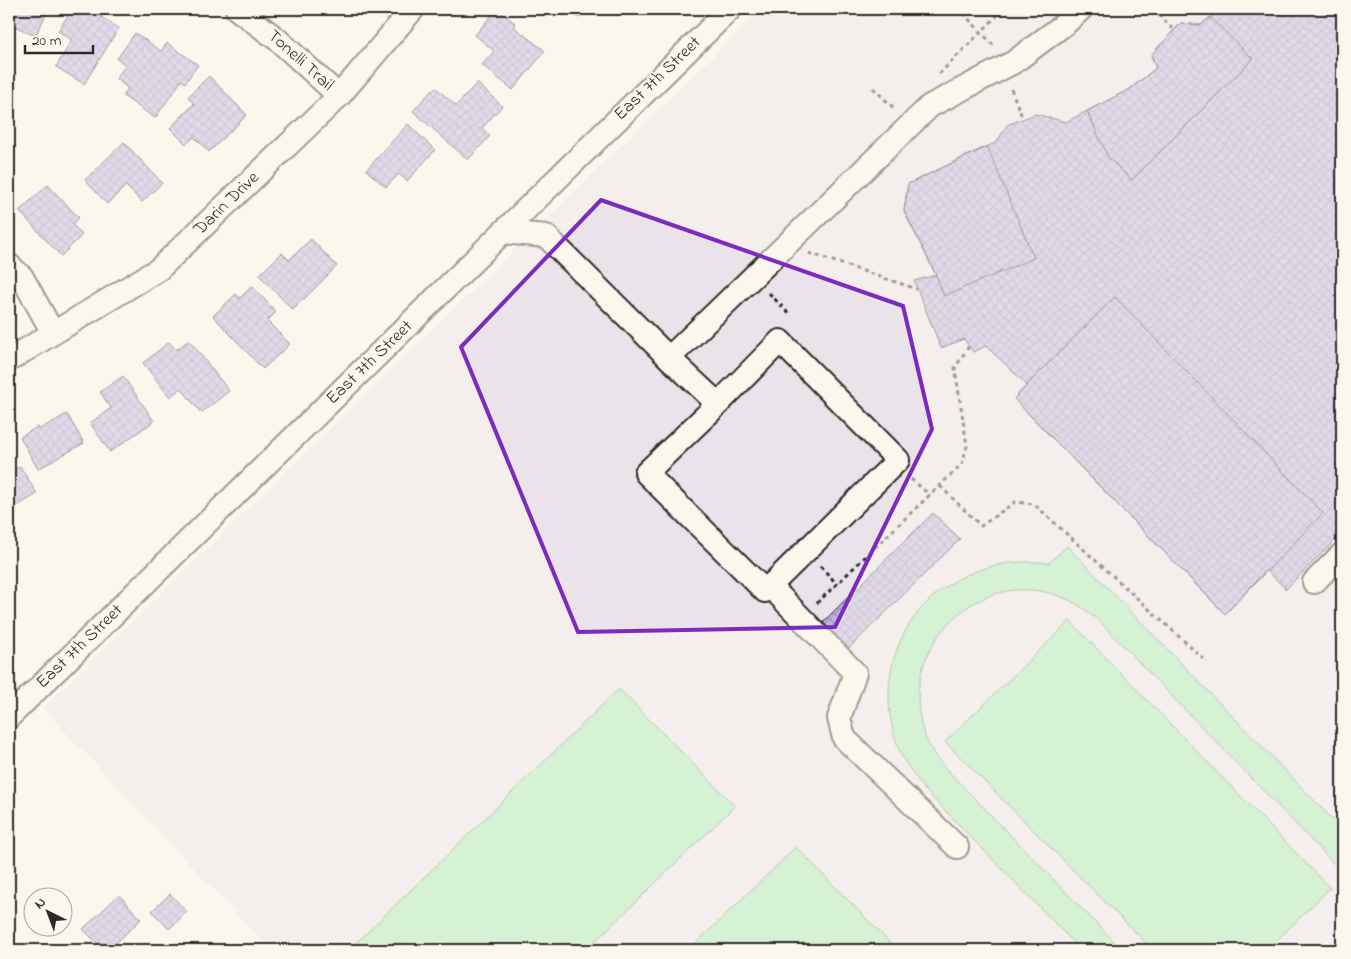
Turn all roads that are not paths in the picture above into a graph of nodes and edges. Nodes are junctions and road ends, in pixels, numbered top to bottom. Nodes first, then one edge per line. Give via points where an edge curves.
1 (237, 9) edge
2 (412, 9) edge
3 (730, 9) edge
4 (1081, 9) edge
5 (339, 96) junction
6 (542, 193) junction
7 (503, 232) junction
8 (546, 236) junction
9 (9, 266) edge
10 (53, 333) junction
11 (669, 358) junction
12 (9, 360) edge
13 (718, 404) junction
14 (1342, 554) edge
15 (1314, 582) dead end
16 (770, 586) junction
17 (9, 717) edge
18 (957, 847) dead end

1 - 5 street, Tonelli Trail via 278,39
2 - 5 street, Darin Drive
3 - 6 street, East 7th Street
4 - 11 street via 1014,62 930,106
5 - 10 street, Darin Drive via 159,269
6 - 7 street, East 7th Street
6 - 8 street
7 - 8 street
7 - 17 street, East 7th Street
8 - 11 street
9 - 10 street via 22,277
10 - 12 street, Darin Drive
11 - 13 street
13 - 16 street via 646,473 765,591
13 - 16 street via 780,341 898,460
14 - 15 street
16 - 18 street via 855,674 839,718 844,738

